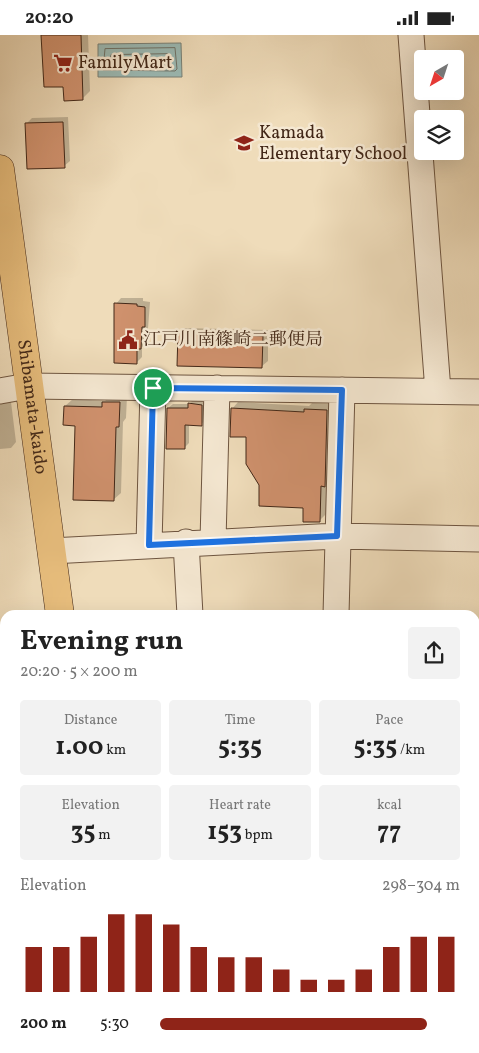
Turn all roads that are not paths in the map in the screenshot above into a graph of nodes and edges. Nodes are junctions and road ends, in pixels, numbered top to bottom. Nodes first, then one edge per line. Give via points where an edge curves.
1 (411, 35) edge
2 (0, 169) edge
3 (4, 225) edge
4 (28, 386) junction
5 (153, 388) junction
6 (217, 388) junction
7 (342, 390) junction
8 (0, 391) edge
9 (438, 391) junction
10 (479, 392) edge
11 (337, 536) junction
12 (479, 539) edge
13 (212, 541) junction
14 (186, 542) junction
15 (149, 545) junction
16 (51, 551) junction
17 (59, 610) edge
18 (190, 610) edge
19 (336, 610) edge

1 - 9 street
2 - 3 main road, Shibamata-kaido
3 - 4 main road, Shibamata-kaido
4 - 5 street
4 - 8 street
4 - 16 main road, Shibamata-kaido
5 - 6 street
5 - 15 street
6 - 7 street
6 - 13 street
7 - 9 street
7 - 11 street
9 - 10 street
11 - 12 street
11 - 13 street
11 - 19 street
13 - 14 street
14 - 15 street
14 - 18 street
15 - 16 street
16 - 17 main road, Shibamata-kaido

